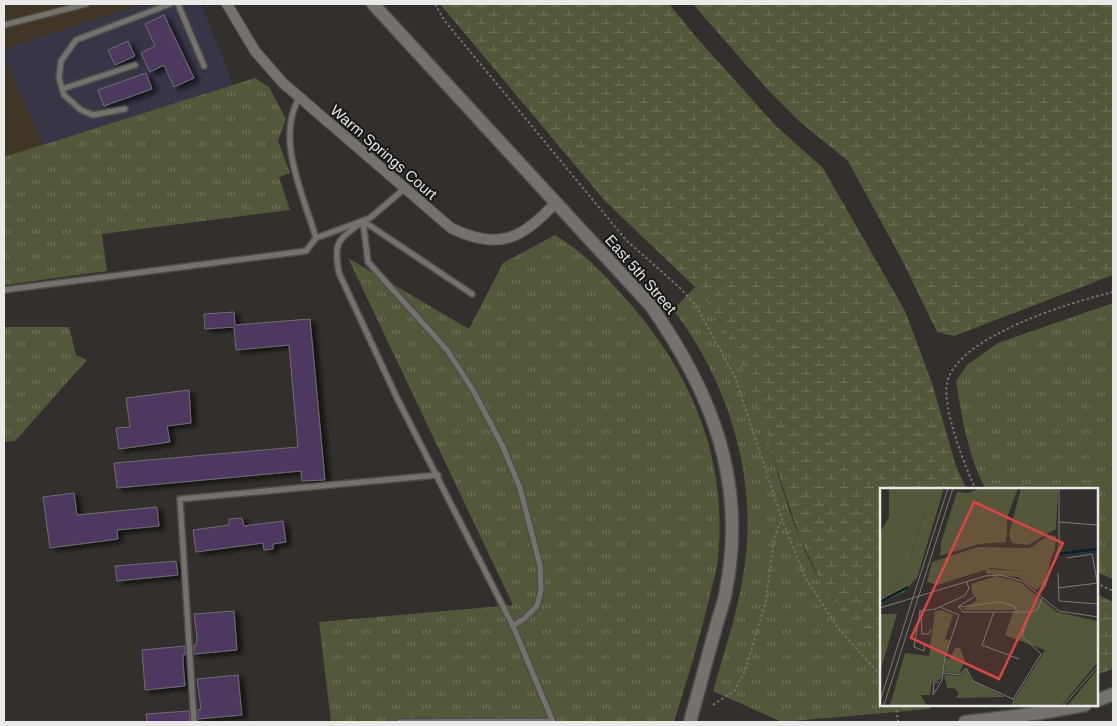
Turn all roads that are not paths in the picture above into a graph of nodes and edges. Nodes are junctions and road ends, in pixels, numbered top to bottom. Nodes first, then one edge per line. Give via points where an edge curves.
1 (86, 4) edge
2 (170, 4) edge
3 (178, 4) edge
4 (227, 4) edge
5 (373, 4) edge
6 (4, 25) edge
7 (135, 65) dead end
8 (204, 66) dead end
9 (62, 89) junction
10 (299, 98) junction
11 (125, 109) dead end
12 (404, 189) junction
13 (555, 203) junction
14 (363, 221) junction
15 (316, 238) junction
16 (4, 290) edge
17 (472, 294) dead end
18 (438, 475) junction
19 (513, 626) junction
20 (1113, 694) edge
21 (1097, 701) edge
22 (1080, 706) edge
23 (194, 722) edge
24 (400, 722) edge
25 (553, 722) edge
26 (690, 722) edge
27 (964, 722) edge

1 - 6 lane
2 - 9 lane via 76,40 61,61 59,78
3 - 8 lane
4 - 10 street, Warm Springs Court via 255,51
5 - 13 main road, East 5th Street
7 - 9 lane
9 - 11 lane via 69,100 93,115
10 - 12 street, Warm Springs Court
10 - 15 lane via 289,131 290,148
12 - 13 street, Warm Springs Court via 451,228 486,240 509,238 528,229
12 - 14 lane
13 - 26 main road, East 5th Street via 651,306 675,341 707,403 724,452 733,521 730,567 726,593
14 - 15 lane
14 - 17 lane
14 - 18 lane via 338,242 335,250 338,273 397,398
14 - 19 lane via 368,262 447,350 473,390 520,488 540,565 541,590 537,606
15 - 16 lane via 310,248 300,252
18 - 19 lane
18 - 23 lane via 180,499
19 - 25 lane
20 - 21 main road
22 - 27 main road
24 - 25 lane

